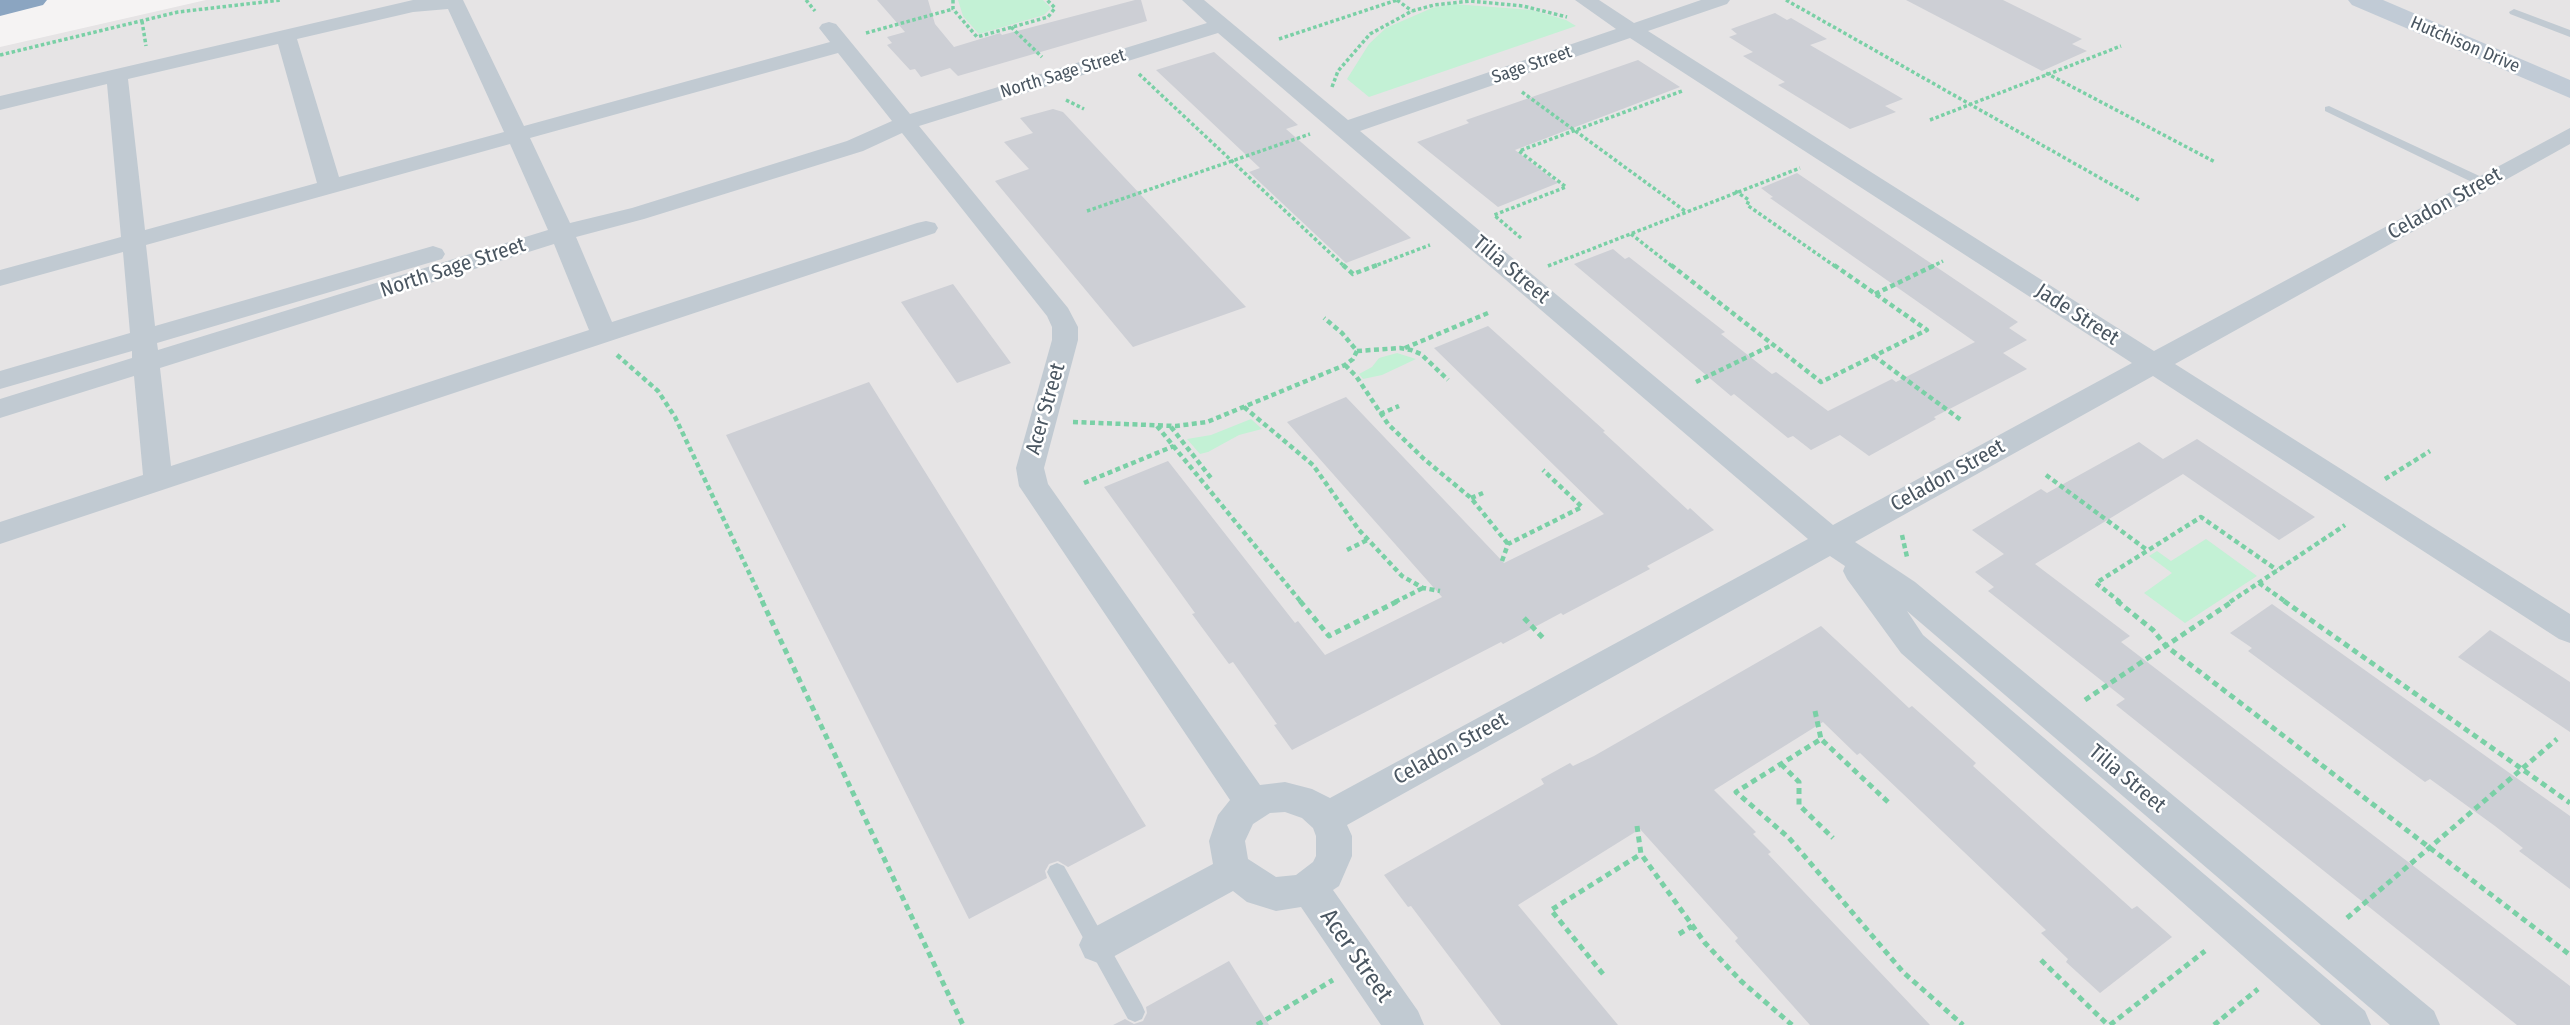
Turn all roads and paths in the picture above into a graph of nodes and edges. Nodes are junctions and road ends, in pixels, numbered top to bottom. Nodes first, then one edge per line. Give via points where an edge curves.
1 (34, 0) edge
2 (281, 0) edge
3 (953, 0) edge
4 (1047, 0) edge
5 (1192, 0) edge
6 (1397, 0) edge
7 (1517, 0) edge
8 (1585, 0) edge
9 (1720, 0) edge
10 (1786, 0) edge
11 (2361, 0) edge
12 (1505, 4) junction
13 (0, 8) edge
14 (953, 9) junction
15 (1412, 11) junction
16 (2514, 12) dead end
17 (1572, 19) dead end
18 (1222, 25) junction
19 (1011, 27) junction
20 (1632, 30) junction
21 (866, 33) dead end
22 (2570, 34) edge
23 (286, 35) junction
24 (1271, 42) dead end
25 (2121, 46) dead end
26 (0, 55) edge
27 (1136, 71) dead end
28 (2046, 73) junction
29 (117, 75) junction
30 (1060, 85) junction
31 (1331, 89) dead end
32 (1687, 90) dead end
33 (2570, 90) edge
34 (1521, 91) dead end
35 (0, 103) edge
36 (1968, 105) junction
37 (1084, 109) dead end
38 (2329, 109) dead end
39 (1930, 120) dead end
40 (905, 123) junction
41 (1345, 129) junction
42 (1575, 130) junction
43 (1317, 131) dead end
44 (2570, 135) edge
45 (517, 136) junction
46 (1231, 160) junction
47 (2216, 162) dead end
48 (1800, 168) dead end
49 (2484, 183) junction
50 (330, 187) junction
51 (1735, 191) junction
52 (2139, 200) dead end
53 (1087, 211) dead end
54 (1686, 211) junction
55 (558, 225) junction
56 (926, 228) dead end
57 (1631, 234) junction
58 (1521, 238) dead end
59 (135, 241) junction
60 (1430, 245) dead end
61 (1943, 261) dead end
62 (1543, 265) dead end
63 (0, 278) edge
64 (1875, 294) junction
65 (1488, 313) dead end
66 (1324, 317) dead end
67 (604, 335) junction
68 (1772, 345) junction
69 (1403, 349) junction
70 (1357, 351) junction
71 (145, 352) junction
72 (1874, 356) junction
73 (2152, 363) junction
74 (1345, 365) junction
75 (0, 380) edge
76 (1448, 380) dead end
77 (1696, 382) dead end
78 (1244, 407) junction
79 (1399, 407) dead end
80 (0, 409) edge
81 (1380, 414) junction
82 (1961, 420) dead end
83 (1044, 421) junction
84 (1157, 426) junction
85 (1170, 426) junction
86 (1174, 446) junction
87 (2430, 451) dead end
88 (1543, 470) dead end
89 (2046, 475) dead end
90 (1210, 478) dead end
91 (158, 481) junction
92 (1084, 483) dead end
93 (2376, 485) dead end
94 (1483, 493) dead end
95 (1471, 498) junction
96 (2346, 525) dead end
97 (0, 533) edge
98 (1367, 540) junction
99 (1830, 540) junction
100 (1507, 544) junction
101 (1347, 550) dead end
102 (2147, 550) junction
103 (1502, 561) dead end
104 (2277, 570) junction
105 (2259, 583) junction
106 (1423, 589) junction
107 (1440, 591) dead end
108 (1524, 618) dead end
109 (2570, 630) edge
110 (1545, 640) dead end
111 (2166, 646) junction
112 (2078, 704) dead end
113 (1815, 710) dead end
114 (1821, 738) junction
115 (2557, 739) dead end
116 (1781, 764) junction
117 (2523, 769) junction
118 (1888, 802) dead end
119 (2570, 803) edge
120 (1253, 804) junction
121 (1326, 818) junction
122 (1637, 826) dead end
123 (1833, 838) dead end
124 (2431, 848) junction
125 (1641, 854) junction
126 (1235, 871) junction
127 (1057, 872) dead end
128 (1309, 887) junction
129 (2352, 915) dead end
130 (1692, 926) junction
131 (1679, 934) dead end
132 (1098, 945) junction
133 (2205, 951) dead end
134 (2570, 954) edge
135 (2041, 960) dead end
136 (1603, 974) dead end
137 (1340, 976) dead end
138 (1136, 1012) dead end
139 (963, 1025) edge
140 (1257, 1025) edge
141 (1404, 1025) edge
142 (1792, 1025) edge
143 (1963, 1025) edge
144 (2109, 1025) edge
145 (2351, 1025) edge
146 (2420, 1025) edge

1 - 13 highway
2 - 26 path via 178,12
3 - 14 path
4 - 19 path via 1055,8 1053,13
5 - 18 street, Tilia Street
6 - 15 path
6 - 24 path
7 - 12 path
8 - 20 street, Jade Street
9 - 20 street, Sage Street
10 - 36 path
11 - 33 street, Hutchison Drive
12 - 15 path via 1452,2
12 - 17 path
14 - 19 path via 977,37
14 - 21 path
15 - 31 path via 1364,40 1338,71
16 - 22 lane
18 - 30 street, North Sage Street
18 - 41 street, Tilia Street
19 - 30 path
20 - 41 street, Sage Street
20 - 73 street, Jade Street
23 - 29 street
23 - 45 street via 413,6 455,3
23 - 50 street
25 - 28 path
27 - 46 path
28 - 36 path
28 - 47 path
29 - 35 street
29 - 59 street
30 - 37 path
30 - 40 street, North Sage Street
32 - 42 path
34 - 42 path
36 - 39 path
36 - 52 path
38 - 49 lane
40 - 45 street, Acer Street via 836,36
40 - 55 street, North Sage Street via 855,146 636,214
40 - 83 street, Acer Street via 1059,314 1065,340
41 - 99 street, Tilia Street
42 - 54 path
42 - 58 path via 1520,151 1566,187 1494,215
43 - 46 path
44 - 49 street, Celadon Street
45 - 50 street
45 - 55 street
46 - 53 path
46 - 60 path via 1353,274
48 - 51 path
49 - 73 street, Celadon Street
50 - 59 street
51 - 54 path
51 - 64 path via 1749,200 1747,205
54 - 57 path
55 - 67 street
55 - 71 street, North Sage Street
56 - 67 street
57 - 62 path via 1552,266
57 - 68 path
59 - 63 street
59 - 71 street
61 - 64 path
64 - 72 path via 1927,330
65 - 69 path
66 - 70 path
67 - 91 street
67 - 139 path via 618,356 658,391 676,417
68 - 72 path via 1821,382
68 - 77 path
69 - 70 path
69 - 76 path via 1421,354
70 - 74 path
71 - 75 street, North Sage Street
71 - 80 street, North Sage Street
71 - 91 street
72 - 82 path
73 - 99 street, Celadon Street
73 - 109 street, Jade Street
74 - 78 path
74 - 81 path
78 - 85 path via 1207,422
78 - 98 path via 1313,465
79 - 81 path
81 - 95 path via 1409,446
83 - 84 path
83 - 120 street, Acer Street via 1030,468 1034,486
84 - 85 path
84 - 86 path
85 - 90 path
86 - 92 path
86 - 106 path via 1329,636
87 - 93 path
88 - 100 path via 1582,507
89 - 102 path
91 - 97 street
94 - 95 path
95 - 100 path
96 - 104 path
98 - 101 path
98 - 106 path via 1402,576
99 - 121 street, Celadon Street
99 - 145 street, Tilia Street via 1876,592 1912,643
99 - 146 street, Tilia Street via 1904,591
100 - 103 path
102 - 104 path via 2201,517
102 - 111 path via 2096,583
104 - 105 path
105 - 111 path
105 - 117 path
106 - 107 path
108 - 110 path
111 - 112 path
111 - 124 path
113 - 114 path
114 - 116 path
114 - 118 path
115 - 117 path
116 - 123 path via 1799,782 1798,805
116 - 143 path via 1735,792 1789,838 1903,972
117 - 119 path
117 - 124 path
120 - 121 street via 1276,797 1300,800
120 - 126 street via 1240,813 1229,833 1228,856
121 - 128 street via 1334,836 1334,856 1326,874
122 - 125 path
124 - 129 path
124 - 134 path
125 - 130 path
125 - 136 path via 1551,910
126 - 128 street via 1268,892 1293,893
126 - 132 street
127 - 132 lane
128 - 141 street, Acer Street
130 - 131 path
130 - 142 path via 1741,981
132 - 138 lane
133 - 144 path
135 - 144 path
137 - 140 path

